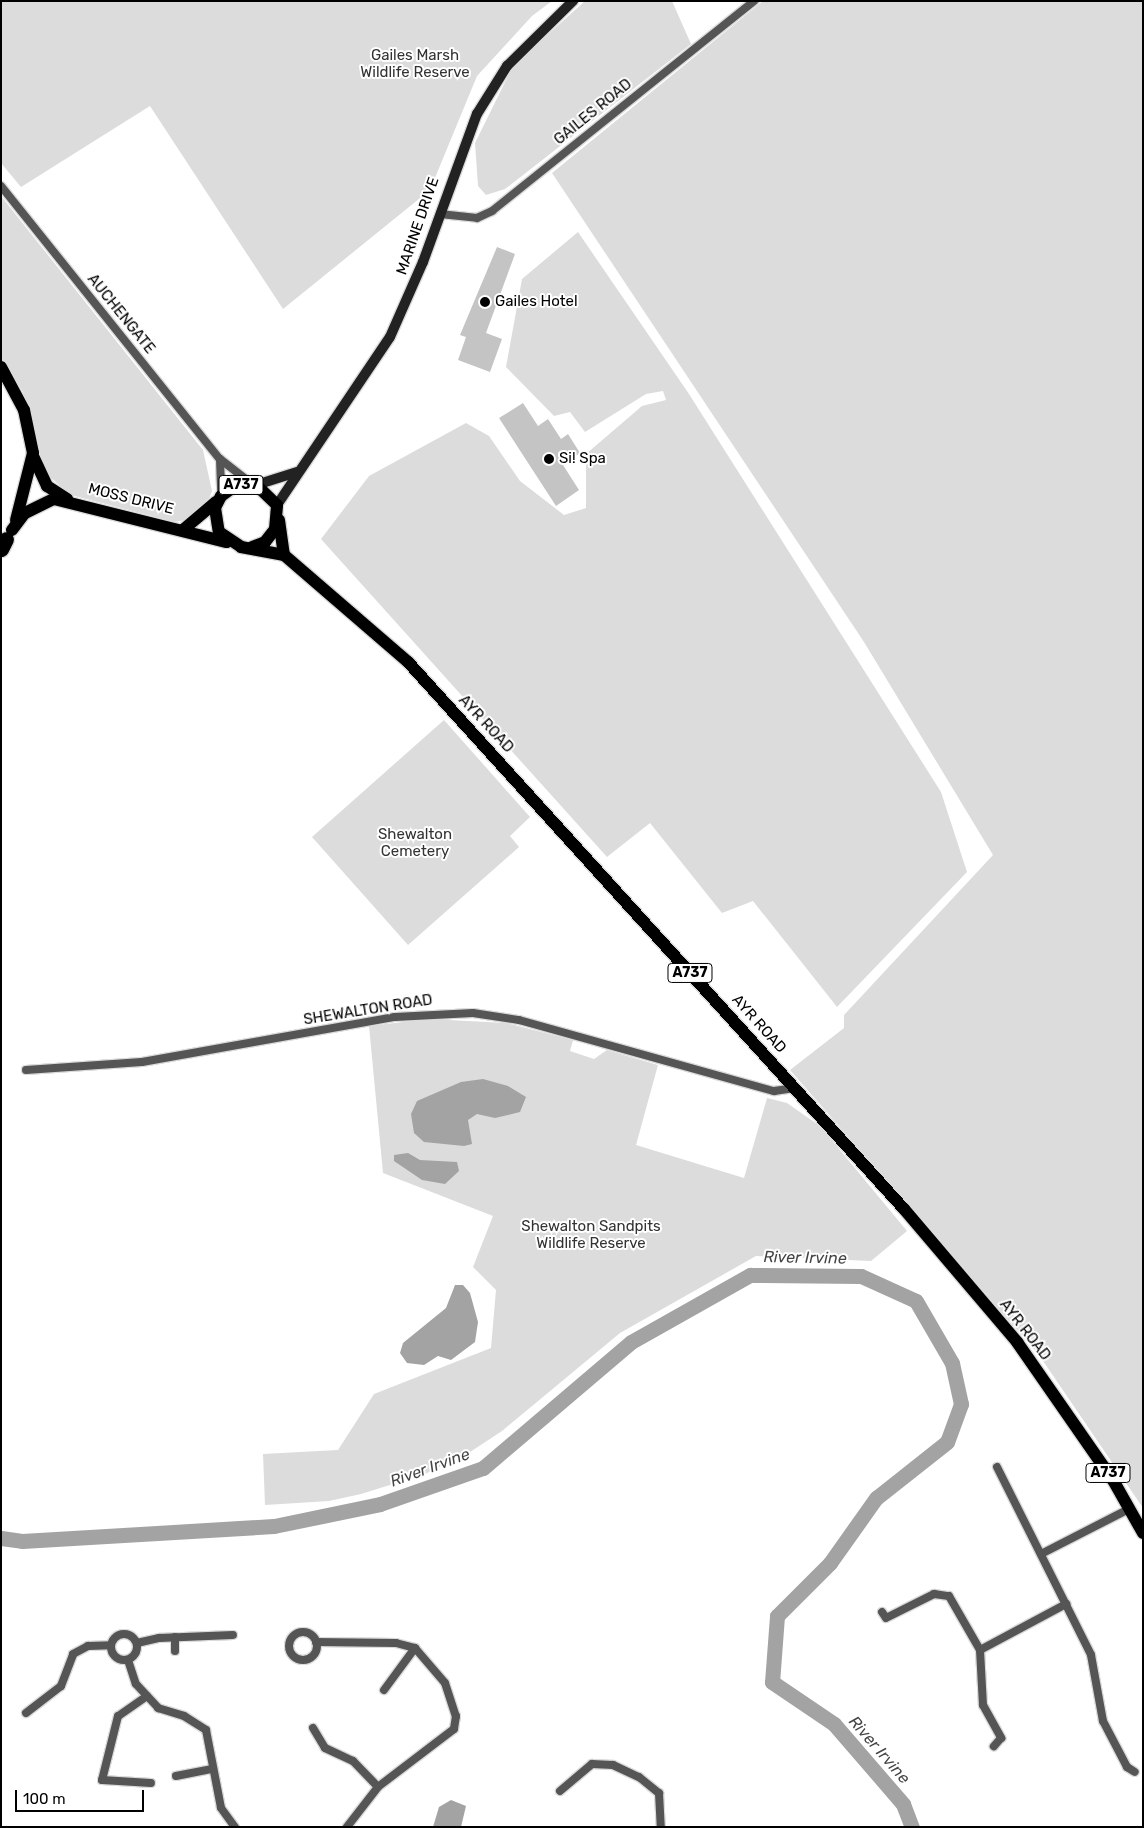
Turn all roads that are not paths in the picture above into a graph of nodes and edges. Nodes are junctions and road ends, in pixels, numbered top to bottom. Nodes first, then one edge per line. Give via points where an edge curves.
1 (573, 1) edge
2 (754, 1) edge
3 (1, 186) edge
4 (440, 214) junction
5 (1, 367) edge
6 (33, 454) junction
7 (220, 459) junction
8 (301, 470) junction
9 (254, 485) junction
10 (220, 497) junction
11 (71, 501) junction
12 (278, 510) junction
13 (184, 529) junction
14 (5, 540) edge
15 (229, 543) junction
16 (252, 547) junction
17 (284, 555) junction
18 (26, 1070) dead end
19 (795, 1088) junction
20 (997, 1467) dead end
21 (1129, 1508) junction
22 (1143, 1533) edge
23 (1041, 1554) junction
24 (1066, 1604) junction
25 (882, 1612) dead end
26 (233, 1636) dead end
27 (175, 1637) junction
28 (316, 1642) dead end
29 (137, 1643) junction
30 (111, 1645) junction
31 (415, 1648) junction
32 (980, 1650) junction
33 (175, 1651) dead end
34 (128, 1660) junction
35 (384, 1690) dead end
36 (147, 1696) junction
37 (26, 1713) dead end
38 (313, 1728) dead end
39 (994, 1746) dead end
40 (212, 1769) junction
41 (1134, 1772) dead end
42 (176, 1776) dead end
43 (151, 1783) dead end
44 (378, 1787) junction
45 (560, 1791) dead end
46 (235, 1827) edge
47 (347, 1827) edge
48 (660, 1827) edge

1 - 4 street, MARINE DRIVE via 507,66 476,114
2 - 4 street, GAILES ROAD via 492,211 477,218
3 - 7 street, AUCHENGATE
4 - 8 street, MARINE DRIVE via 390,337
5 - 6 main road, A737 via 24,410
6 - 11 main road, MOSS DRIVE / A737 via 47,486
6 - 14 main road, A737 via 26,494
7 - 9 street, AUCHENGATE
7 - 10 street
8 - 9 street via 286,479
8 - 12 street, MARINE DRIVE
9 - 10 main road, A737 via 235,486
9 - 12 main road, A737
10 - 13 main road, MOSS DRIVE / A737 via 202,519
10 - 15 main road, A737 via 214,519
11 - 13 main road, MOSS DRIVE / A737
11 - 14 main road, MOSS DRIVE / A737 via 40,503
12 - 16 main road via 270,538
12 - 17 main road
13 - 15 main road, MOSS DRIVE / A737
15 - 16 main road, A737
16 - 17 main road, AYR ROAD / A737
17 - 19 main road, AYR ROAD / A737 via 408,662
18 - 19 street, SHEWALTON ROAD via 142,1062 394,1016 464,1013 519,1020 774,1091
19 - 21 main road, AYR ROAD / A737 via 1017,1342
20 - 23 street
21 - 22 main road, AYR ROAD / A737
21 - 23 street
23 - 24 street
24 - 32 street
24 - 41 street via 1091,1655 1103,1721 1127,1767
25 - 32 street via 886,1618 942,1592 950,1596
26 - 27 street
27 - 29 street
27 - 33 street
28 - 31 street via 396,1643
29 - 30 street via 122,1634
29 - 34 street via 136,1653
30 - 34 street via 114,1655
30 - 37 street via 88,1646 73,1654 61,1686
31 - 35 street
31 - 44 street via 445,1683 456,1716 454,1729
32 - 39 street via 983,1706 1001,1738
34 - 36 street via 136,1684
36 - 40 street via 158,1708 184,1716 206,1730
36 - 43 street via 118,1716 102,1780
38 - 44 street via 325,1748 352,1761
40 - 42 street
40 - 46 street via 221,1808
44 - 47 street
45 - 48 street via 592,1764 613,1765 639,1777 659,1793

